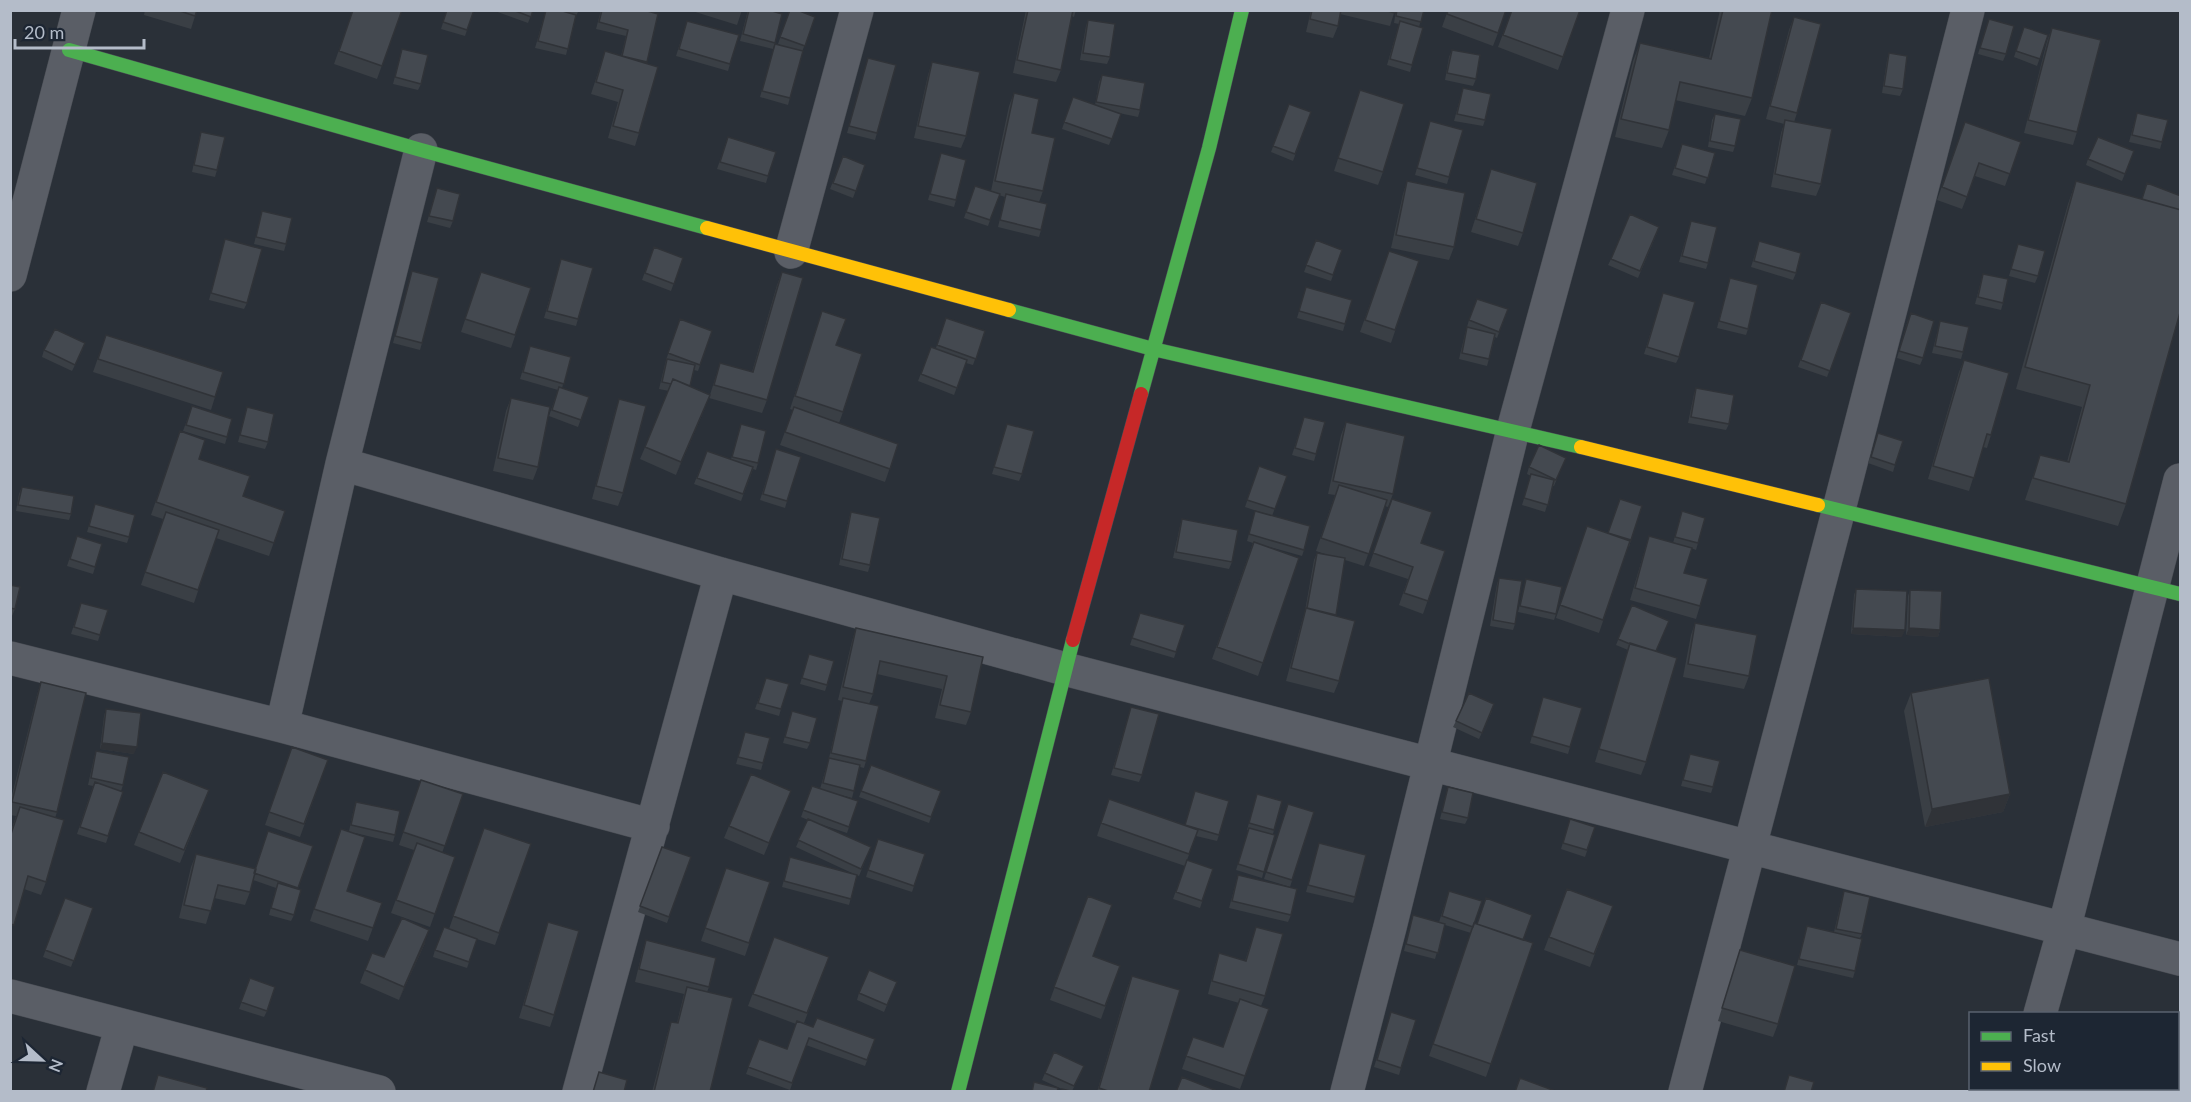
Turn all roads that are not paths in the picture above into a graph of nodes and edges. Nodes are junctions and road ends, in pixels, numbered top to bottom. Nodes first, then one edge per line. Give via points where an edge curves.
1 (79, 10) edge
2 (857, 10) edge
3 (1242, 10) edge
4 (1628, 10) edge
5 (1968, 10) edge
6 (69, 50) junction
7 (422, 150) junction
8 (791, 252) junction
9 (10, 275) edge
10 (1153, 349) junction
11 (1513, 430) junction
12 (342, 464) junction
13 (2181, 480) edge
14 (1839, 509) junction
15 (721, 574) junction
16 (2166, 590) edge
17 (10, 658) edge
18 (1065, 669) junction
19 (282, 726) junction
20 (1429, 764) junction
21 (653, 826) junction
22 (1749, 846) junction
23 (2064, 929) junction
24 (2181, 959) edge
25 (10, 996) edge
26 (2041, 1012) edge
27 (122, 1025) junction
28 (103, 1092) edge
29 (379, 1092) edge
30 (579, 1092) edge
31 (958, 1092) edge
32 (1347, 1092) edge
33 (1684, 1092) edge

1 - 6 street
2 - 8 street
3 - 10 street via 1209,148
4 - 11 street
5 - 14 street
6 - 7 street
6 - 9 street
7 - 8 street
7 - 12 street
8 - 10 street
10 - 11 street
10 - 18 street
11 - 14 street
11 - 20 street
12 - 15 street
12 - 19 street
13 - 16 street
14 - 16 street
14 - 22 street
15 - 18 street
15 - 21 street
16 - 23 street
17 - 19 street
18 - 20 street
18 - 31 street
19 - 21 street
20 - 22 street
20 - 32 street
21 - 30 street
22 - 23 street
22 - 33 street
23 - 24 street
23 - 26 street
25 - 27 street
27 - 28 street
27 - 29 street

